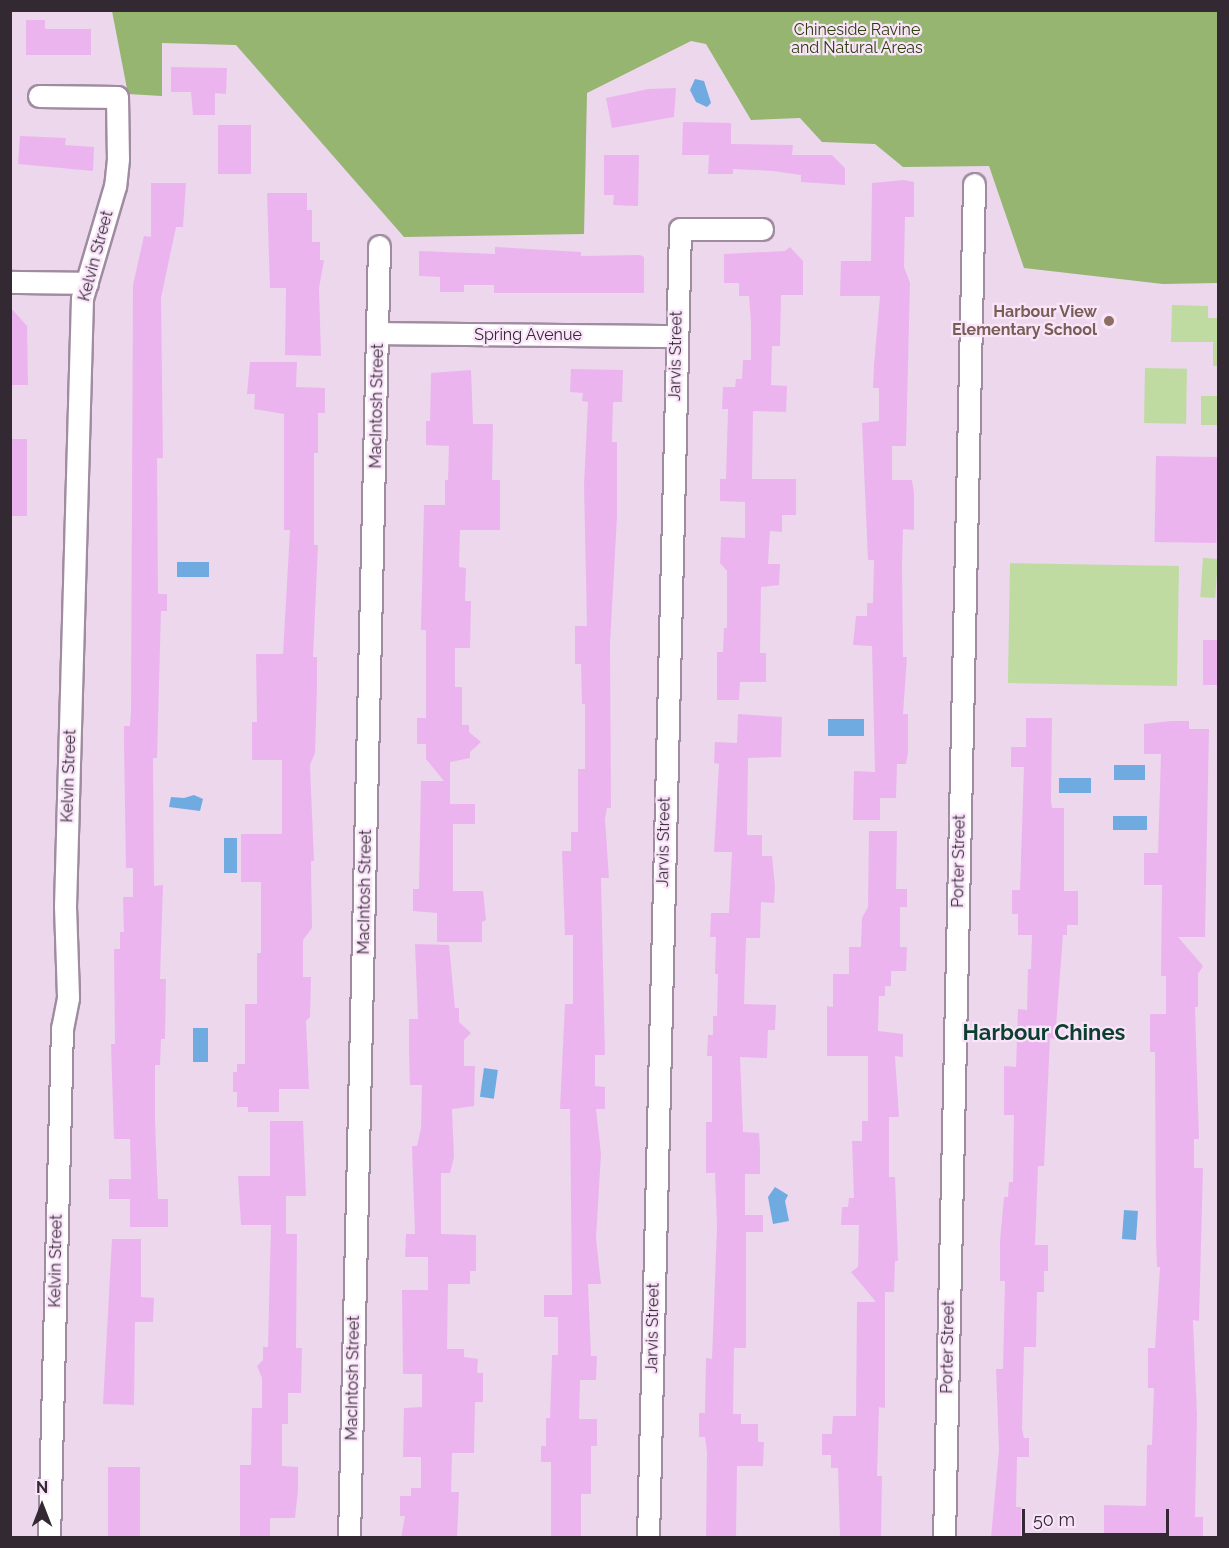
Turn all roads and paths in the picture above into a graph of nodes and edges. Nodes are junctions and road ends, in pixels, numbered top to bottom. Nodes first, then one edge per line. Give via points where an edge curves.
1 (39, 96) dead end
2 (974, 184) dead end
3 (762, 229) dead end
4 (379, 246) dead end
5 (10, 282) edge
6 (87, 283) junction
7 (379, 333) junction
8 (676, 336) junction
9 (49, 1538) edge
10 (349, 1538) edge
11 (648, 1538) edge
12 (944, 1538) edge

1 - 6 street, Kelvin Street via 117,97 117,173
2 - 12 street, Porter Street
3 - 8 street, Jarvis Street via 680,229
4 - 7 street, MacIntosh Street
5 - 6 street
6 - 9 street, Kelvin Street via 82,310 65,906 68,998 62,1028
7 - 8 street, Spring Avenue
7 - 10 street, MacIntosh Street
8 - 11 street, Jarvis Street

